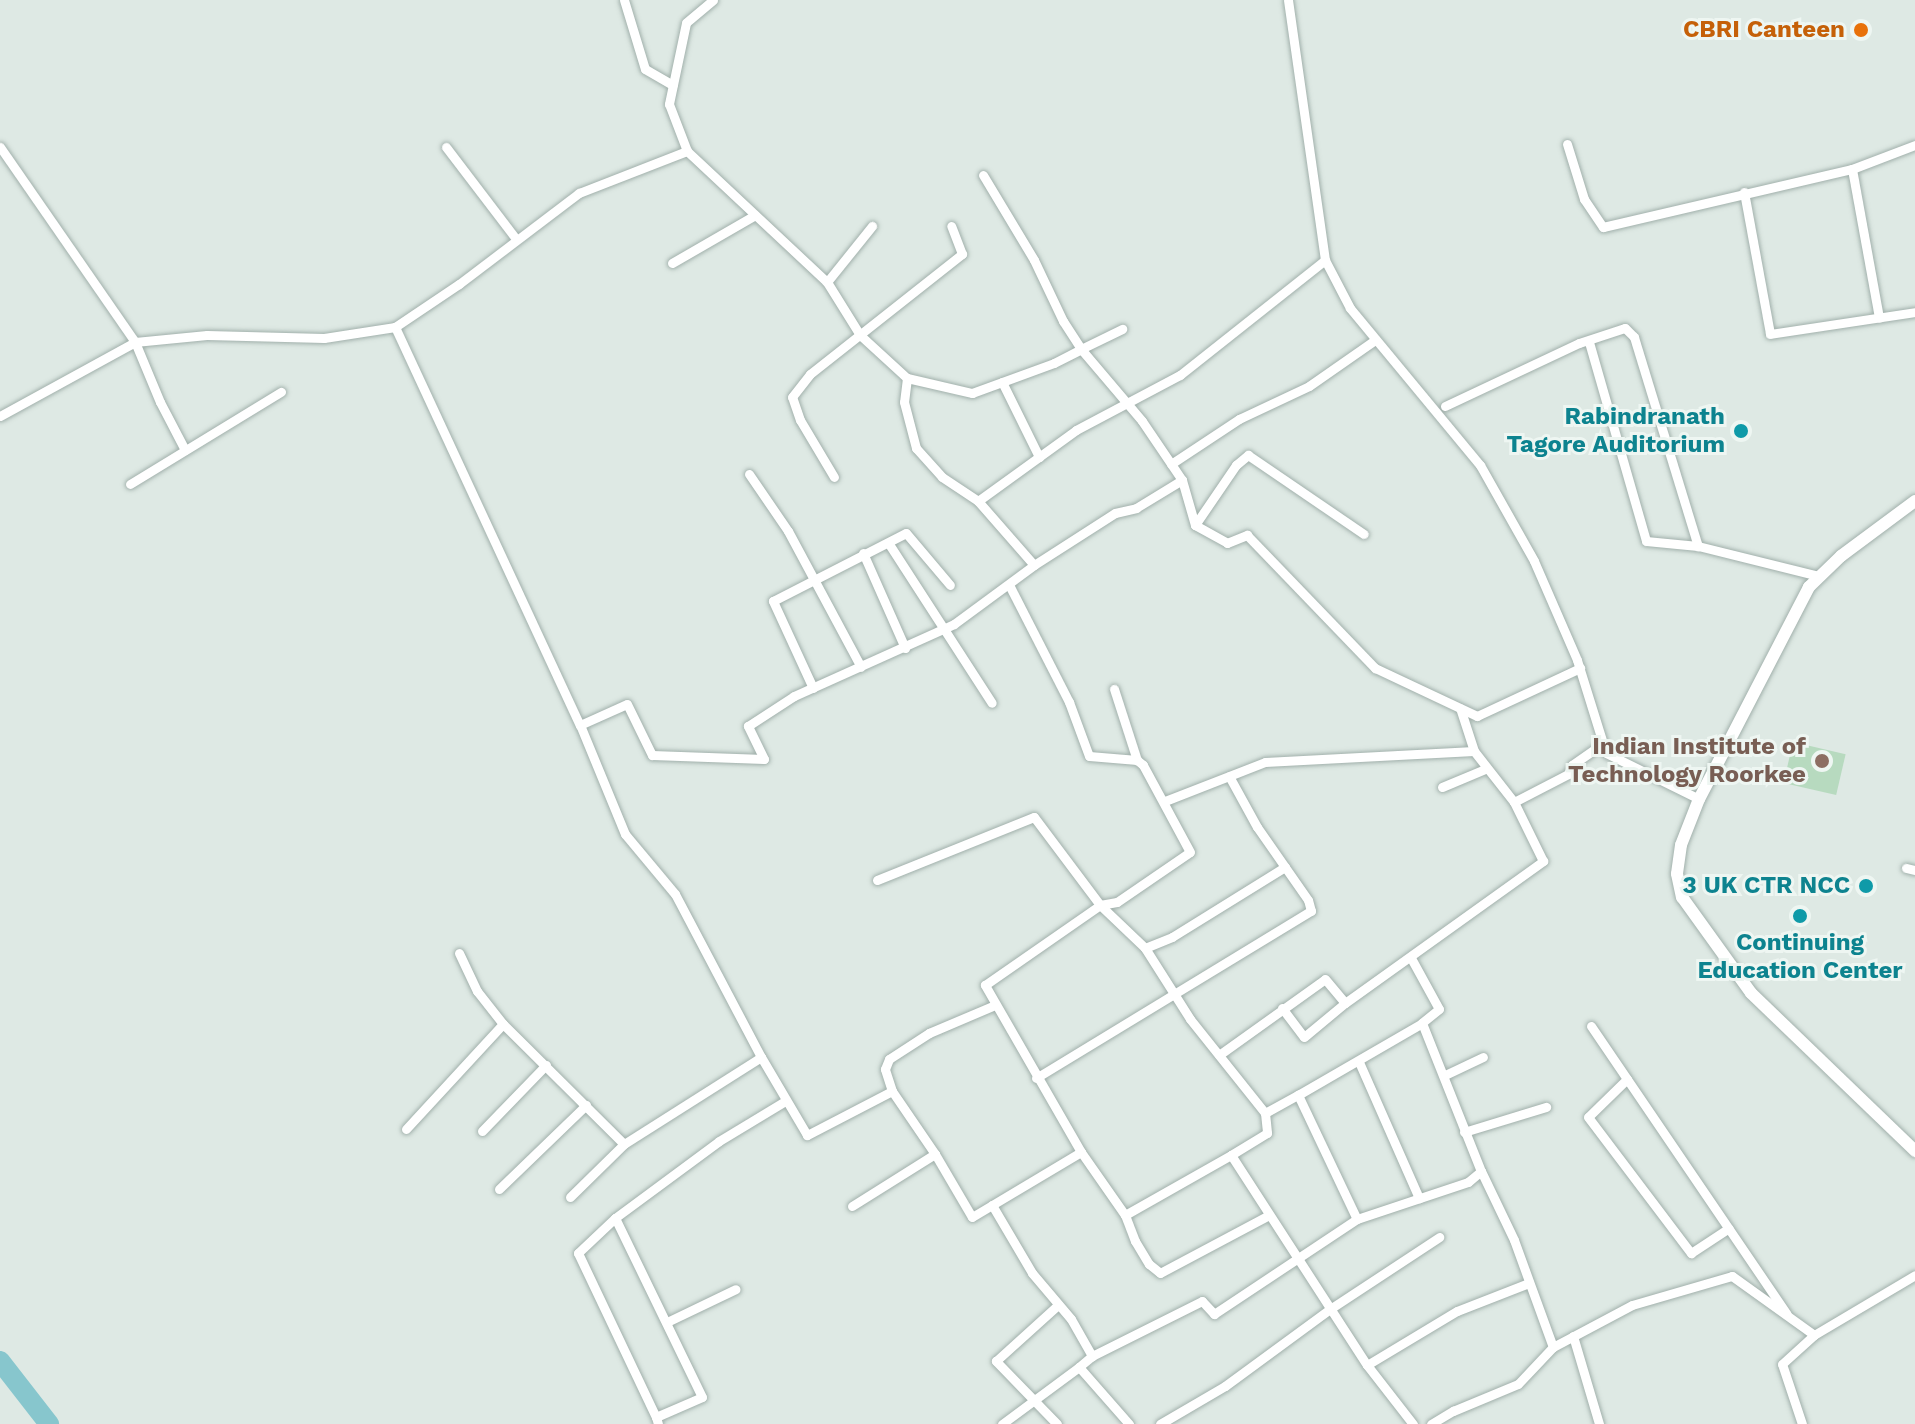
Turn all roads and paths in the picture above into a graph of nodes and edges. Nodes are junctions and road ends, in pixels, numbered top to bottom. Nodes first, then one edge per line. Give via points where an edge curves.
1 (624, 0) edge
2 (713, 0) edge
3 (1288, 0) edge
4 (673, 85) junction
5 (1567, 144) dead end
6 (1915, 145) edge
7 (0, 147) edge
8 (446, 147) dead end
9 (687, 151) junction
10 (1852, 169) junction
11 (983, 175) dead end
12 (1744, 192) junction
13 (755, 215) junction
14 (872, 226) dead end
15 (951, 226) dead end
16 (516, 239) junction
17 (1325, 260) junction
18 (672, 263) dead end
19 (827, 282) junction
20 (1915, 312) edge
21 (1879, 318) junction
22 (395, 327) junction
23 (1122, 329) dead end
24 (860, 335) junction
25 (1375, 340) junction
26 (135, 342) junction
27 (1589, 342) junction
28 (1081, 349) junction
29 (907, 378) junction
30 (1002, 382) junction
31 (281, 392) dead end
32 (1127, 403) junction
33 (1445, 406) dead end
34 (0, 416) edge
35 (185, 450) junction
36 (1039, 457) junction
37 (1171, 464) junction
38 (749, 474) dead end
39 (834, 477) dead end
40 (1182, 480) junction
41 (130, 484) dead end
42 (978, 501) junction
43 (1915, 501) edge
44 (1195, 525) junction
45 (1364, 534) dead end
46 (889, 544) junction
47 (1698, 546) junction
48 (863, 553) junction
49 (1034, 565) junction
50 (1819, 576) junction
51 (812, 580) junction
52 (950, 585) dead end
53 (1009, 585) junction
54 (943, 629) junction
55 (905, 648) junction
56 (861, 667) junction
57 (1580, 668) junction
58 (813, 688) junction
59 (1114, 689) dead end
60 (992, 703) dead end
61 (1460, 708) junction
62 (580, 725) junction
63 (1603, 743) junction
64 (1474, 751) junction
65 (1137, 760) junction
66 (1485, 769) junction
67 (1229, 776) junction
68 (1442, 787) dead end
69 (1699, 799) junction
70 (1165, 801) junction
71 (1514, 802) junction
72 (1285, 867) junction
73 (877, 880) dead end
74 (1100, 905) junction
75 (1145, 948) junction
76 (459, 953) dead end
77 (1411, 958) junction
78 (1173, 994) junction
79 (1345, 1003) junction
80 (995, 1005) junction
81 (1282, 1008) junction
82 (1422, 1023) junction
83 (503, 1024) junction
84 (1591, 1026) dead end
85 (1219, 1055) junction
86 (761, 1057) junction
87 (1483, 1057) dead end
88 (1359, 1062) junction
89 (546, 1065) junction
90 (1445, 1075) junction
91 (1036, 1078) junction
92 (1627, 1079) junction
93 (892, 1091) junction
94 (1298, 1095) junction
95 (785, 1101) junction
96 (586, 1105) junction
97 (1546, 1107) dead end
98 (1265, 1113) junction
99 (406, 1129) dead end
100 (482, 1131) dead end
101 (1464, 1132) junction
102 (624, 1144) junction
103 (1915, 1151) edge
104 (1081, 1152) junction
105 (935, 1154) junction
106 (1231, 1155) junction
107 (1481, 1171) junction
108 (499, 1189) dead end
109 (570, 1197) dead end
110 (1419, 1198) junction
111 (992, 1205) junction
112 (852, 1206) dead end
113 (1125, 1215) junction
114 (1269, 1215) junction
115 (615, 1218) junction
116 (1357, 1219) junction
117 (1729, 1228) junction
118 (1439, 1237) dead end
119 (1297, 1258) junction
120 (1915, 1275) edge
121 (1529, 1283) junction
122 (736, 1289) dead end
123 (1058, 1305) junction
124 (1330, 1309) junction
125 (1791, 1320) junction
126 (667, 1322) junction
127 (1814, 1335) junction
128 (1573, 1336) junction
129 (1553, 1347) junction
130 (1092, 1356) junction
131 (1367, 1365) junction
132 (1079, 1367) junction
133 (1034, 1402) junction
134 (657, 1421) edge
135 (1002, 1424) edge
136 (1057, 1424) edge
137 (1129, 1424) edge
138 (1160, 1424) edge
139 (1413, 1424) edge
140 (1431, 1424) edge
141 (1599, 1424) edge
142 (1802, 1424) edge

1 - 4 street via 645,69
2 - 4 street via 686,23
3 - 17 street
4 - 9 street via 669,104
5 - 12 street via 1584,199 1603,227
6 - 10 street
7 - 26 street
8 - 16 street
9 - 13 street
9 - 16 street via 579,193
10 - 12 street
10 - 21 street
11 - 28 street
12 - 21 street via 1770,334
13 - 18 street
13 - 19 street
14 - 19 street
15 - 24 street via 962,254
16 - 22 street
17 - 25 street via 1350,308
17 - 32 street via 1180,375
19 - 24 street
20 - 21 street
22 - 26 street via 324,338 207,335
22 - 62 street
23 - 28 street
24 - 29 street
24 - 39 street via 810,374 792,397
25 - 37 street via 1309,386 1239,419
25 - 57 street via 1480,465 1534,561
26 - 34 street
26 - 35 street
27 - 33 street
27 - 47 street via 1646,541
27 - 47 street via 1625,328 1634,337
28 - 30 street
28 - 32 street
29 - 30 street via 972,393
29 - 42 street via 904,402 916,448 942,477
30 - 36 street
31 - 35 street
32 - 36 street
32 - 37 street
35 - 41 street
36 - 42 street
37 - 40 street
38 - 51 street via 788,531
40 - 44 street
40 - 49 street via 1136,508 1115,513
42 - 49 street
43 - 50 street
44 - 45 street via 1248,455
44 - 61 street via 1227,543 1247,535 1375,668
46 - 48 street
46 - 52 street via 906,533
46 - 54 street
47 - 50 street
48 - 51 street
48 - 55 street
49 - 53 street
50 - 69 street
51 - 56 street
51 - 58 street via 773,601
53 - 54 street
53 - 65 street via 1069,702 1089,756
54 - 55 street
54 - 60 street
55 - 56 street
56 - 58 street
57 - 61 street via 1477,716
57 - 63 street
58 - 62 street via 748,726 764,759 652,755 627,704
59 - 65 street
61 - 64 street
62 - 86 street via 625,834 675,894
63 - 69 street via 1606,753
63 - 71 street via 1572,765 1568,774
64 - 66 street
64 - 67 street via 1265,762
65 - 70 street
66 - 68 street
66 - 71 street
67 - 70 street
67 - 72 street
69 - 103 street via 1681,845 1677,874 1682,897 1751,993
70 - 74 street via 1190,852 1117,902
71 - 77 street via 1543,861
72 - 75 street via 1172,937
72 - 78 street via 1311,911
73 - 74 street via 1034,817
74 - 75 street
74 - 80 street via 985,985
75 - 78 street
76 - 83 street via 477,991
77 - 79 street
77 - 82 street via 1439,1009
78 - 85 street
78 - 91 street
79 - 81 street via 1325,979
79 - 81 street via 1304,1037
80 - 91 street
80 - 93 street via 929,1033 889,1059 885,1069
81 - 85 street
82 - 88 street
82 - 90 street
83 - 89 street
83 - 99 street
84 - 92 street
85 - 98 street
86 - 95 street
86 - 102 street
87 - 90 street
88 - 94 street
88 - 110 street
89 - 96 street
89 - 100 street
90 - 101 street
91 - 104 street
92 - 117 street
92 - 117 street via 1588,1117 1691,1253
93 - 95 street via 807,1135
93 - 105 street
94 - 98 street
94 - 116 street
95 - 115 street via 719,1141
96 - 102 street
96 - 108 street
97 - 101 street
98 - 106 street via 1267,1133
101 - 107 street
102 - 109 street
104 - 111 street
104 - 113 street
105 - 111 street via 972,1217
105 - 112 street
106 - 113 street
106 - 114 street
107 - 110 street via 1468,1182
107 - 121 street
110 - 116 street
111 - 123 street via 1032,1273
113 - 114 street via 1135,1241 1160,1273
114 - 119 street
115 - 126 street
115 - 134 street via 578,1253
116 - 119 street
117 - 125 street
118 - 124 street
119 - 124 street
119 - 130 street via 1214,1314 1202,1301
120 - 127 street
121 - 129 street
121 - 131 street via 1457,1311
122 - 126 street
123 - 130 street
123 - 133 street via 996,1361
124 - 131 street
124 - 138 street via 1225,1386
125 - 127 street
125 - 128 street via 1732,1276 1632,1305
126 - 134 street via 702,1397
127 - 142 street via 1782,1364
128 - 129 street
128 - 141 street
129 - 140 street via 1518,1384
130 - 132 street
131 - 139 street
132 - 133 street
132 - 137 street
133 - 135 street
133 - 136 street

